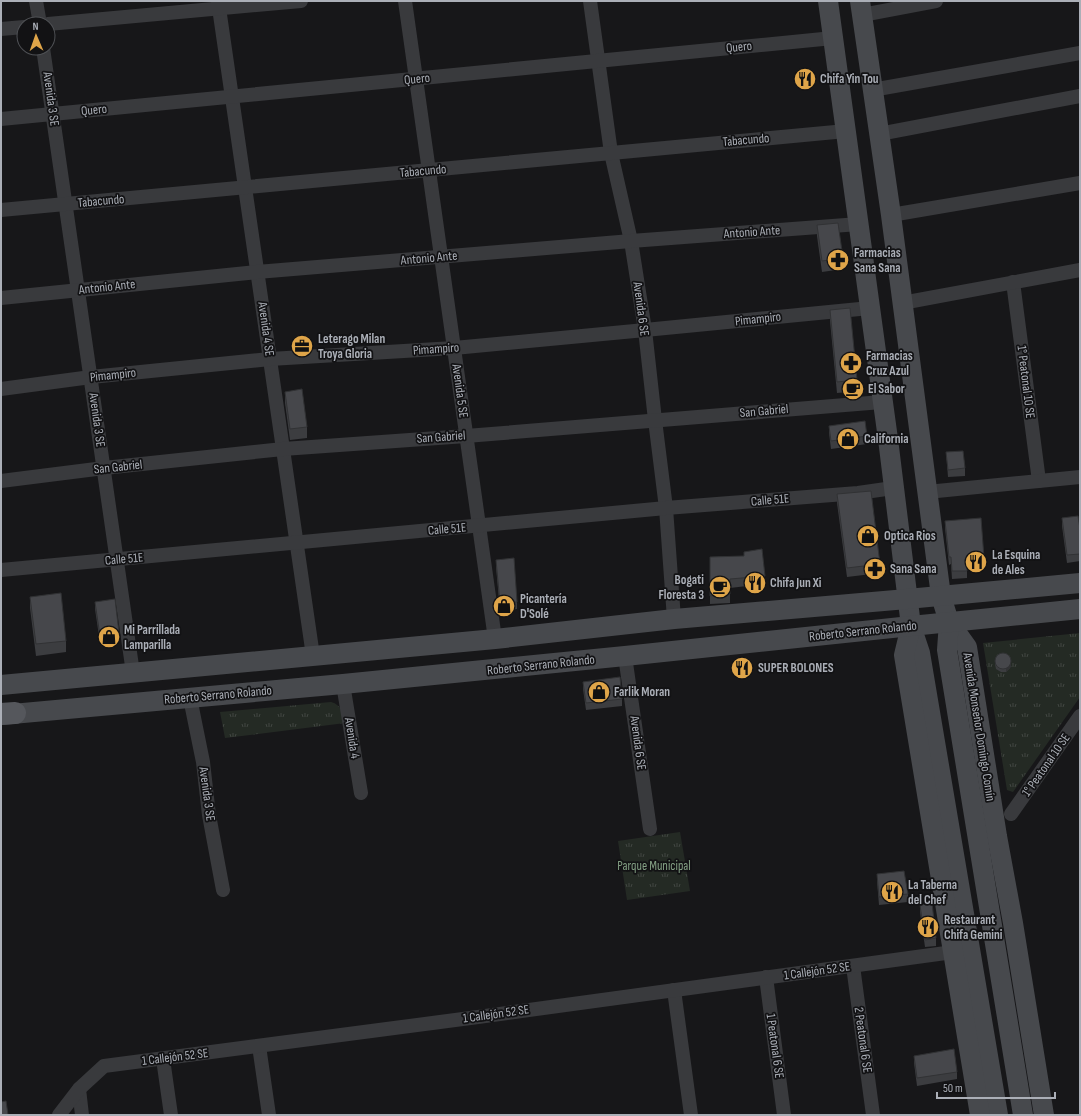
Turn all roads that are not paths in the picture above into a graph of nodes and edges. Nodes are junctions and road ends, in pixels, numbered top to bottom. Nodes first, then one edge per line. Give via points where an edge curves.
1 (36, 1) edge
2 (301, 1) edge
3 (405, 1) edge
4 (590, 1) edge
5 (828, 1) edge
6 (936, 1) edge
7 (218, 5) edge
8 (861, 8) edge
9 (39, 16) edge
10 (56, 23) edge
11 (16, 28) edge
12 (1, 29) edge
13 (833, 38) junction
14 (1080, 53) edge
15 (44, 56) edge
16 (598, 61) junction
17 (416, 79) junction
18 (872, 90) junction
19 (1080, 96) edge
20 (232, 97) junction
21 (53, 114) junction
22 (1, 119) edge
23 (846, 131) junction
24 (879, 134) junction
25 (611, 153) junction
26 (429, 170) junction
27 (1080, 183) edge
28 (245, 188) junction
29 (66, 204) junction
30 (1, 210) edge
31 (891, 215) junction
32 (858, 224) junction
33 (631, 241) junction
34 (441, 256) junction
35 (1080, 270) edge
36 (257, 272) junction
37 (1013, 282) junction
38 (78, 290) junction
39 (1, 298) edge
40 (902, 303) junction
41 (870, 308) junction
42 (645, 330) junction
43 (454, 348) junction
44 (270, 359) junction
45 (91, 378) junction
46 (1, 389) edge
47 (882, 402) junction
48 (655, 420) junction
49 (466, 436) junction
50 (283, 449) junction
51 (104, 468) junction
52 (1080, 477) edge
53 (1, 481) edge
54 (1039, 481) junction
55 (893, 488) junction
56 (927, 492) junction
57 (666, 508) junction
58 (479, 526) junction
59 (297, 543) junction
60 (117, 560) junction
61 (1, 570) edge
62 (1080, 583) edge
63 (941, 596) junction
64 (907, 599) junction
65 (1080, 609) edge
66 (674, 619) junction
67 (949, 622) junction
68 (911, 626) junction
69 (495, 639) junction
70 (314, 656) junction
71 (625, 656) junction
72 (133, 673) junction
73 (343, 684) junction
74 (1, 685) edge
75 (190, 698) junction
76 (6, 714) edge
77 (1080, 716) edge
78 (361, 793) dead end
79 (1011, 814) dead end
80 (650, 829) dead end
81 (222, 890) dead end
82 (953, 952) junction
83 (853, 966) junction
84 (1021, 977) junction
85 (766, 978) junction
86 (1001, 979) junction
87 (674, 990) junction
88 (259, 1046) junction
89 (979, 1051) junction
90 (162, 1058) junction
91 (79, 1089) junction
92 (59, 1115) edge
93 (82, 1115) edge
94 (171, 1115) edge
95 (270, 1115) edge
96 (691, 1115) edge
97 (784, 1115) edge
98 (873, 1115) edge
99 (980, 1115) edge
100 (998, 1115) edge
101 (1024, 1115) edge
102 (1044, 1115) edge

1 - 9 street
2 - 7 street
3 - 17 street, Avenida 5 SE
4 - 16 street, Avenida 6 SE
5 - 13 main road
6 - 8 street
7 - 10 street
7 - 20 street, Avenida 4 SE
8 - 18 main road
11 - 12 street
13 - 16 street, Quero
13 - 23 main road
14 - 18 street
15 - 21 street, Avenida 3 SE
16 - 17 street, Quero
16 - 25 street, Avenida 6 SE
17 - 20 street, Quero
17 - 26 street, Avenida 5 SE
18 - 24 main road
19 - 24 street
20 - 21 street, Quero
20 - 28 street, Avenida 4 SE
21 - 22 street, Quero
21 - 29 street, Avenida 3 SE
23 - 25 street, Tabacundo
23 - 32 main road
24 - 31 main road
25 - 26 street, Tabacundo
25 - 33 street, Avenida 6 SE
26 - 28 street, Tabacundo
26 - 34 street, Avenida 5 SE
27 - 31 street
28 - 29 street, Tabacundo
28 - 36 street, Avenida 4 SE
29 - 30 street, Tabacundo
29 - 38 street, Avenida 3 SE
31 - 40 main road
32 - 33 street, Antonio Ante
32 - 41 main road
33 - 34 street, Antonio Ante
33 - 42 street, Avenida 6 SE
34 - 36 street, Antonio Ante
34 - 43 street, Avenida 5 SE
35 - 37 street
36 - 38 street, Antonio Ante
36 - 44 street, Avenida 4 SE
37 - 40 street
37 - 54 street, 1° Peatonal 10 SE
38 - 39 street, Antonio Ante
38 - 45 street, Avenida 3 SE
40 - 56 main road
41 - 42 street, Pimampiro
41 - 47 main road
42 - 43 street, Pimampiro
42 - 48 street, Avenida 6 SE
43 - 44 street, Pimampiro
43 - 49 street, Avenida 5 SE
44 - 45 street, Pimampiro
44 - 50 street, Avenida 4 SE
45 - 46 street, Pimampiro
45 - 51 street, Avenida 3 SE
47 - 48 street, San Gabriel
47 - 55 main road
48 - 49 street, San Gabriel
48 - 57 street, Avenida 6 SE
49 - 50 street, San Gabriel
49 - 58 street, Avenida 5 SE
50 - 51 street, San Gabriel
50 - 59 street, Avenida 4 SE
51 - 53 street, San Gabriel
51 - 60 street, Avenida 3 SE
52 - 54 street
54 - 56 street
55 - 57 street, Calle 51E
55 - 64 main road
56 - 63 main road
57 - 58 street, Calle 51E
57 - 66 street, Avenida 6 SE
58 - 59 street, Calle 51E
58 - 69 street, Avenida 5 SE
59 - 60 street, Calle 51E
59 - 70 street, Avenida 4 SE
60 - 61 street, Calle 51E
60 - 72 street, Avenida 3 SE
62 - 63 main road, Roberto Serrano Rolando
63 - 64 main road, Roberto Serrano Rolando
63 - 67 main road
64 - 66 main road, Roberto Serrano Rolando
64 - 68 main road
65 - 67 main road, Roberto Serrano Rolando
66 - 69 main road, Roberto Serrano Rolando
67 - 68 main road, Roberto Serrano Rolando
67 - 84 main road, Avenida Monseñor Domingo Comín via 967,647
67 - 86 main road, Avenida Monseñor Domingo Comín via 947,650
68 - 71 main road, Roberto Serrano Rolando
68 - 82 main road via 904,655
68 - 89 main road via 920,653
69 - 70 main road, Roberto Serrano Rolando
70 - 72 main road, Roberto Serrano Rolando
71 - 73 main road, Roberto Serrano Rolando
71 - 80 street, Avenida 6 SE
72 - 74 main road, Roberto Serrano Rolando
73 - 75 main road, Roberto Serrano Rolando
73 - 78 street, Avenida 4
75 - 76 main road, Roberto Serrano Rolando
75 - 81 street, Avenida 3 SE via 203,762
77 - 79 street, 1° Peatonal 10 SE
82 - 83 street, 1 Callejón 52 SE
82 - 89 main road
83 - 85 street, 1 Callejón 52 SE
83 - 98 street, 2 Peatonal 6 SE
84 - 86 main road
84 - 102 main road, Avenida Monseñor Domingo Comín
85 - 87 street, 1 Callejón 52 SE
85 - 97 street, 1 Peatonal 6 SE
86 - 101 main road, Avenida Monseñor Domingo Comín
87 - 88 street, 1 Callejón 52 SE
87 - 96 street
88 - 90 street, 1 Callejón 52 SE
88 - 95 street
89 - 99 main road
89 - 100 main road
90 - 91 street, 1 Callejón 52 SE via 104,1066
90 - 94 street
91 - 92 street, 1 Callejón 52 SE
91 - 93 street

